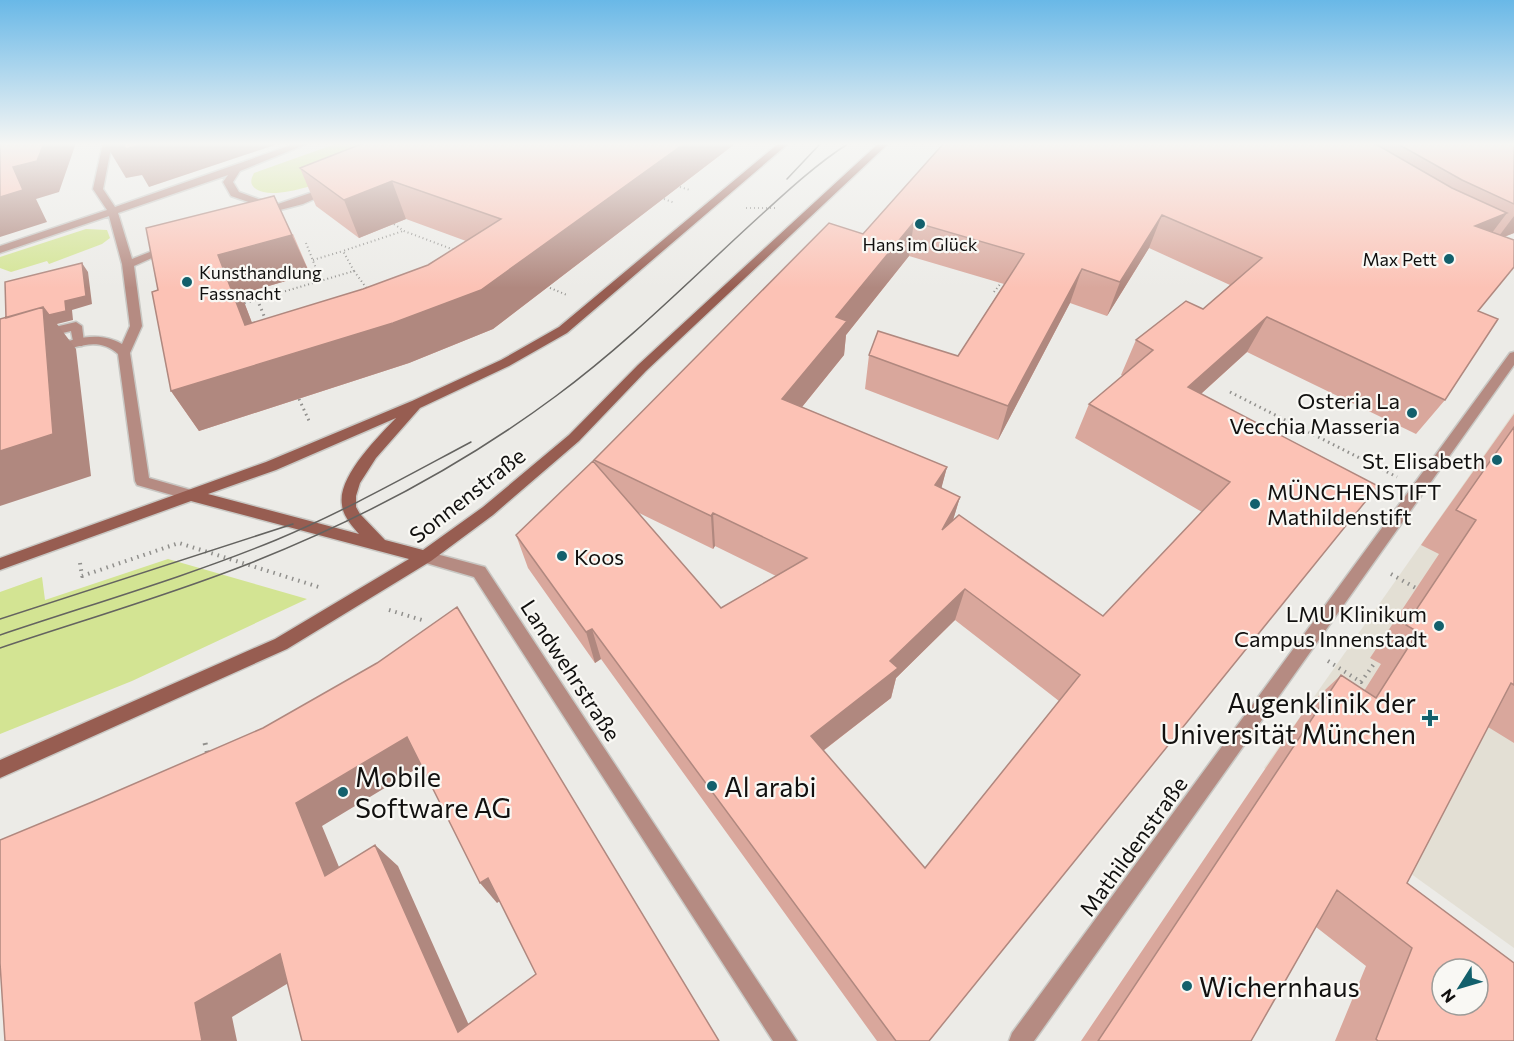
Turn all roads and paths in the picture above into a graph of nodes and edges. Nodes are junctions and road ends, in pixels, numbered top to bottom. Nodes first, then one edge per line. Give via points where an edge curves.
1 (100, 192) edge
2 (172, 192) edge
3 (234, 192) edge
4 (324, 192) edge
5 (727, 192) edge
6 (832, 192) edge
7 (664, 199) edge
8 (679, 204) dead end
9 (274, 207) junction
10 (113, 212) junction
11 (253, 215) edge
12 (394, 224) dead end
13 (404, 231) junction
14 (306, 243) dead end
15 (180, 244) edge
16 (0, 250) edge
17 (343, 251) junction
18 (459, 252) edge
19 (313, 260) junction
20 (128, 264) junction
21 (354, 271) junction
22 (321, 280) junction
23 (1001, 283) edge
24 (994, 292) dead end
25 (374, 298) edge
26 (257, 299) junction
27 (244, 303) dead end
28 (269, 329) edge
29 (78, 343) junction
30 (0, 344) edge
31 (45, 352) edge
32 (123, 353) junction
33 (1514, 356) edge
34 (1230, 392) dead end
35 (299, 399) dead end
36 (417, 404) junction
37 (310, 423) dead end
38 (1419, 488) junction
39 (192, 496) junction
40 (76, 537) junction
41 (381, 546) junction
42 (425, 557) junction
43 (0, 564) edge
44 (1400, 579) dead end
45 (1418, 596) dead end
46 (358, 600) junction
47 (422, 620) dead end
48 (1376, 661) dead end
49 (1342, 670) dead end
50 (205, 743) dead end
51 (211, 765) edge
52 (0, 769) edge
53 (786, 1041) edge
54 (1020, 1041) edge

1 - 10 street
2 - 10 street
3 - 9 street via 252,202
4 - 9 street
5 - 36 main road via 564,330
6 - 42 main road, Sonnenstraße via 574,438 488,511
7 - 8 path
9 - 11 street
10 - 16 street
10 - 20 street
12 - 13 path
13 - 17 path
13 - 18 path
14 - 19 path
15 - 20 street
17 - 19 path
17 - 21 path
19 - 22 path
20 - 32 street via 136,326
21 - 22 path
21 - 25 path
22 - 26 path
23 - 24 path
26 - 27 path
26 - 28 path
29 - 30 street via 76,326
29 - 31 street
29 - 32 street via 104,340
32 - 39 street via 142,481
33 - 38 street, Mathildenstraße
34 - 38 path
35 - 37 path
36 - 39 main road
36 - 41 main road via 363,465 349,492 351,513
38 - 54 street, Mathildenstraße
39 - 40 main road
39 - 41 main road, Landwehrstraße
40 - 43 main road
40 - 46 path via 82,576 179,543
41 - 42 main road, Landwehrstraße
42 - 46 main road, Sonnenstraße
42 - 53 street, Landwehrstraße via 479,572
44 - 45 path via 1421,591
46 - 47 path
46 - 52 main road, Sonnenstraße via 245,661
48 - 49 path via 1361,682
50 - 51 path

